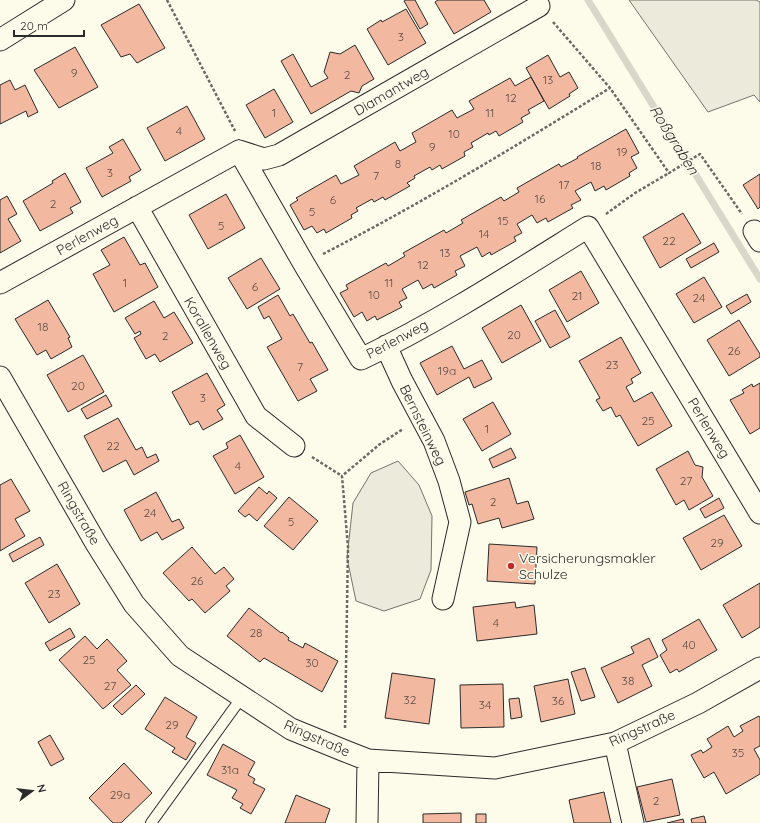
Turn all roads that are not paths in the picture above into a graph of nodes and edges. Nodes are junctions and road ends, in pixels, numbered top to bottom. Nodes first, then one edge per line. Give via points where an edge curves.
1 (64, 0) edge
2 (540, 6) road end
3 (0, 40) edge
4 (239, 150) junction
5 (137, 207) junction
6 (0, 283) edge
7 (386, 346) junction
8 (0, 377) edge
9 (294, 446) road end
10 (760, 513) edge
11 (443, 599) dead end
12 (760, 668) edge
13 (242, 697) junction
14 (614, 743) junction
15 (368, 760) junction
16 (151, 823) edge
17 (367, 823) edge
18 (633, 823) edge

1 - 3 street
2 - 4 street, Diamantweg via 279,155 264,159
4 - 5 street, Perlenweg
4 - 7 street, Perlenweg via 361,359
5 - 6 street, Perlenweg
5 - 9 street, Korallenweg via 256,416
7 - 10 street, Perlenweg via 485,291 588,227
7 - 11 street, Bernsteinweg via 434,441 449,481 460,522
8 - 13 street, Ringstraße via 134,604 180,656
12 - 14 street, Ringstraße via 698,703
13 - 15 street, Ringstraße via 291,729
13 - 16 lane
14 - 15 street, Ringstraße via 495,768
14 - 18 street
15 - 17 street

